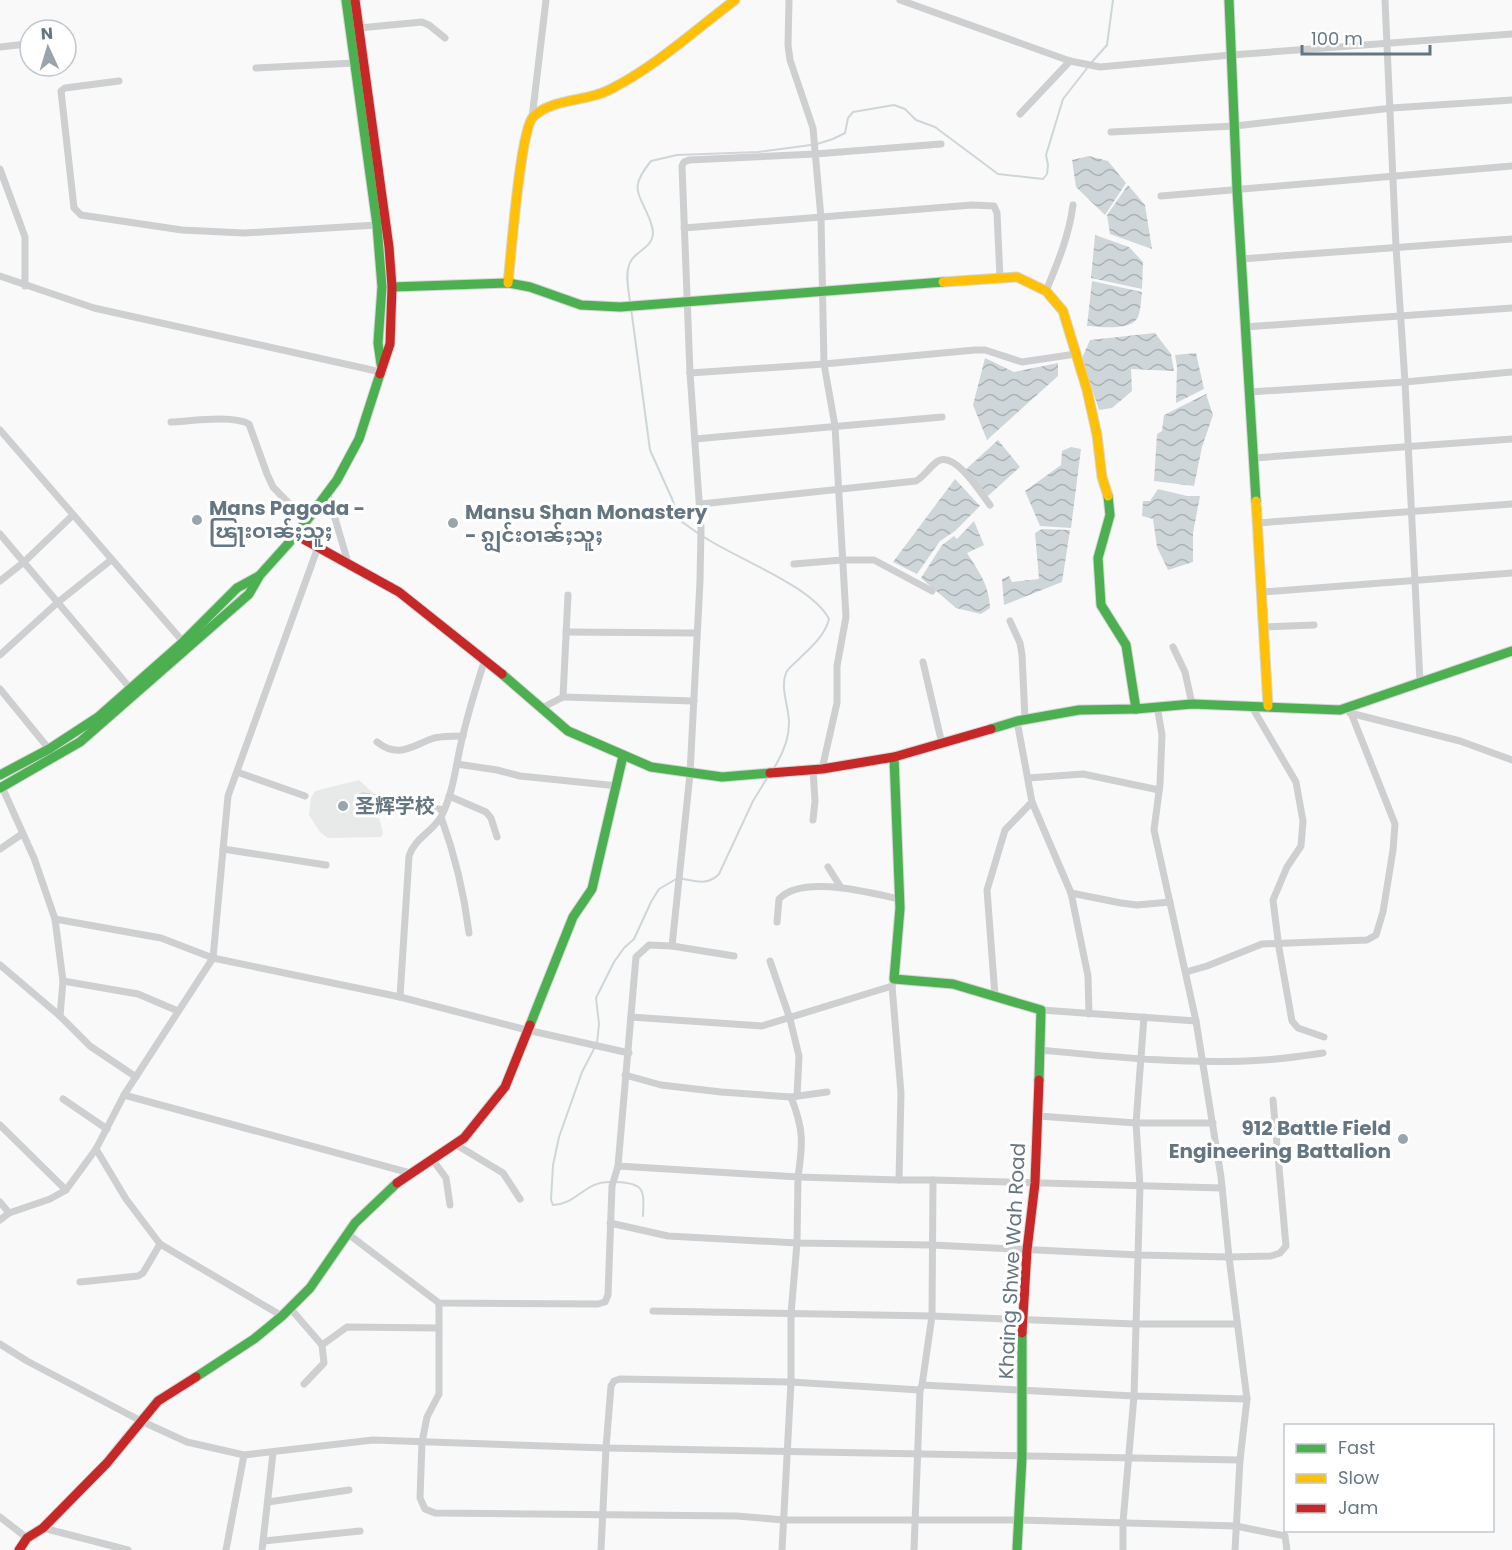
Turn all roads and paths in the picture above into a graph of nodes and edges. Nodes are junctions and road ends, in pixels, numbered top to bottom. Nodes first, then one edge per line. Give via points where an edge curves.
1 (346, 0) edge
2 (355, 0) edge
3 (546, 0) edge
4 (735, 0) edge
5 (789, 0) edge
6 (900, 0) edge
7 (1228, 0) edge
8 (1385, 0) edge
9 (918, 3) edge
10 (359, 28) junction
11 (1512, 34) edge
12 (445, 38) dead end
13 (1388, 43) junction
14 (18, 45) edge
15 (0, 47) edge
16 (1231, 55) junction
17 (1070, 60) junction
18 (354, 63) junction
19 (256, 68) dead end
20 (119, 81) dead end
21 (1512, 100) edge
22 (1392, 108) junction
23 (1020, 114) dead end
24 (532, 118) junction
25 (1234, 126) junction
26 (1112, 132) dead end
27 (941, 144) dead end
28 (814, 151) junction
29 (1512, 166) edge
30 (0, 169) edge
31 (1392, 177) junction
32 (1237, 190) junction
33 (1161, 196) dead end
34 (1073, 205) dead end
35 (821, 218) junction
36 (377, 225) junction
37 (684, 228) junction
38 (1512, 239) edge
39 (1396, 247) junction
40 (1241, 259) junction
41 (0, 276) edge
42 (1000, 277) junction
43 (507, 283) junction
44 (25, 286) junction
45 (392, 287) junction
46 (1046, 291) junction
47 (821, 292) junction
48 (687, 303) junction
49 (1512, 308) edge
50 (1401, 316) junction
51 (1245, 327) junction
52 (1076, 354) junction
53 (824, 364) junction
54 (381, 370) junction
55 (1512, 372) edge
56 (690, 373) junction
57 (1405, 382) junction
58 (1250, 392) junction
59 (942, 417) dead end
60 (171, 422) dead end
61 (835, 426) junction
62 (0, 430) edge
63 (695, 439) junction
64 (1512, 439) edge
65 (1409, 447) junction
66 (1254, 458) junction
67 (838, 489) junction
68 (327, 491) junction
69 (701, 504) junction
70 (1512, 504) edge
71 (990, 505) dead end
72 (1412, 512) junction
73 (73, 515) junction
74 (306, 521) junction
75 (1258, 523) junction
76 (0, 534) edge
77 (296, 535) junction
78 (318, 547) junction
79 (111, 560) junction
80 (842, 560) junction
81 (24, 562) junction
82 (794, 564) dead end
83 (349, 566) junction
84 (1512, 573) edge
85 (0, 580) edge
86 (1415, 581) junction
87 (932, 591) dead end
88 (1262, 592) junction
89 (568, 595) dead end
90 (57, 603) junction
91 (1010, 621) dead end
92 (1314, 625) dead end
93 (1264, 627) junction
94 (566, 632) junction
95 (696, 633) junction
96 (186, 645) junction
97 (1173, 646) dead end
98 (1512, 651) edge
99 (0, 656) edge
100 (485, 659) junction
101 (923, 662) dead end
102 (1420, 682) junction
103 (130, 688) junction
104 (0, 689) edge
105 (563, 697) junction
106 (694, 701) junction
107 (1192, 704) junction
108 (1157, 706) junction
109 (1268, 706) junction
110 (1252, 707) junction
111 (542, 708) junction
112 (1136, 708) junction
113 (1340, 710) junction
114 (1352, 713) junction
115 (1021, 720) junction
116 (463, 736) junction
117 (377, 742) dead end
118 (942, 744) junction
119 (50, 749) junction
120 (623, 756) junction
121 (894, 757) junction
122 (1512, 760) edge
123 (457, 764) junction
124 (818, 769) junction
125 (237, 772) junction
126 (690, 774) junction
127 (0, 776) edge
128 (1028, 778) junction
129 (618, 786) junction
130 (1, 788) edge
131 (1159, 790) junction
132 (449, 795) junction
133 (305, 796) dead end
134 (363, 796) dead end
135 (1032, 802) junction
136 (442, 813) junction
137 (813, 820) dead end
138 (22, 834) junction
139 (497, 837) dead end
140 (0, 849) edge
141 (224, 849) junction
142 (326, 865) dead end
143 (828, 867) dead end
144 (840, 886) junction
145 (1071, 893) junction
146 (899, 899) junction
147 (1170, 902) junction
148 (55, 918) junction
149 (777, 922) dead end
150 (469, 933) dead end
151 (1278, 944) junction
152 (672, 946) junction
153 (734, 956) dead end
154 (213, 958) junction
155 (770, 961) dead end
156 (1, 967) edge
157 (1186, 972) junction
158 (63, 981) junction
159 (893, 982) junction
160 (995, 996) junction
161 (400, 997) junction
162 (1041, 1010) junction
163 (178, 1011) junction
164 (1089, 1014) junction
165 (60, 1016) junction
166 (631, 1017) junction
167 (1144, 1017) junction
168 (790, 1019) junction
169 (1196, 1021) junction
170 (527, 1030) junction
171 (1324, 1037) dead end
172 (1040, 1050) junction
173 (629, 1053) junction
174 (1323, 1053) dead end
175 (1141, 1059) junction
176 (1203, 1060) junction
177 (625, 1075) junction
178 (136, 1077) junction
179 (827, 1092) dead end
180 (124, 1095) junction
181 (794, 1097) junction
182 (63, 1099) dead end
183 (1273, 1100) dead end
184 (1038, 1116) junction
185 (1136, 1123) junction
186 (1213, 1123) junction
187 (0, 1125) edge
188 (107, 1129) junction
189 (456, 1144) junction
190 (96, 1149) junction
191 (432, 1159) junction
192 (618, 1166) junction
193 (410, 1173) junction
194 (798, 1177) junction
195 (899, 1180) junction
196 (933, 1180) junction
197 (1035, 1183) junction
198 (1140, 1186) junction
199 (1222, 1188) junction
200 (66, 1190) junction
201 (520, 1199) dead end
202 (0, 1202) edge
203 (450, 1205) dead end
204 (9, 1213) junction
205 (0, 1220) edge
206 (610, 1223) junction
207 (348, 1234) junction
208 (797, 1243) junction
209 (160, 1244) junction
210 (932, 1245) junction
211 (1027, 1250) junction
212 (1139, 1255) junction
213 (1229, 1257) junction
214 (80, 1282) dead end
215 (439, 1302) junction
216 (290, 1308) junction
217 (653, 1311) dead end
218 (791, 1314) junction
219 (282, 1316) junction
220 (932, 1316) junction
221 (1022, 1319) junction
222 (1135, 1324) junction
223 (1237, 1324) junction
224 (439, 1328) junction
225 (0, 1344) edge
226 (322, 1345) junction
227 (791, 1382) junction
228 (304, 1384) dead end
229 (921, 1387) junction
230 (1022, 1389) junction
231 (1134, 1396) junction
232 (1247, 1400) junction
233 (141, 1421) junction
234 (422, 1442) junction
235 (606, 1448) junction
236 (787, 1450) junction
237 (273, 1453) junction
238 (918, 1454) junction
239 (244, 1455) junction
240 (1022, 1457) junction
241 (1128, 1460) junction
242 (1240, 1460) junction
243 (349, 1490) dead end
244 (268, 1502) junction
245 (603, 1514) junction
246 (0, 1517) edge
247 (784, 1520) junction
248 (1019, 1521) junction
249 (915, 1522) junction
250 (1123, 1522) junction
251 (1236, 1526) junction
252 (43, 1528) junction
253 (360, 1531) dead end
254 (27, 1539) junction
255 (264, 1540) junction
256 (19, 1550) edge
257 (128, 1550) edge
258 (226, 1550) edge
259 (262, 1550) edge
260 (602, 1550) edge
261 (782, 1550) edge
262 (914, 1550) edge
263 (1017, 1550) edge
264 (1123, 1550) edge
265 (1235, 1550) edge
266 (1287, 1550) edge

1 - 18 street
2 - 10 street
3 - 24 street
4 - 24 street via 630,79 606,92 549,108
5 - 28 street via 790,60 813,128
6 - 9 street
7 - 16 street
8 - 13 street
9 - 17 street
10 - 12 street via 422,22
10 - 45 street
11 - 13 street
13 - 16 street
13 - 22 street
14 - 15 street
16 - 17 street via 1100,67
16 - 25 street
17 - 23 street
18 - 19 street
18 - 36 street
20 - 36 street via 61,91 74,208 81,215 182,230 244,233
21 - 22 street
22 - 25 street
22 - 31 street
24 - 43 street via 518,184
25 - 26 street
25 - 32 street
27 - 28 street
28 - 35 street
28 - 37 street via 684,162
29 - 31 street
30 - 44 street via 25,237
31 - 32 street
31 - 39 street
32 - 33 street
32 - 40 street
34 - 46 street via 1062,254
35 - 37 street
35 - 42 street via 994,206
35 - 47 street
36 - 54 street via 382,287 378,343
37 - 48 street
38 - 39 street
39 - 40 street
39 - 50 street
40 - 51 street
41 - 44 street
42 - 46 street via 1017,277
42 - 47 street
43 - 45 street
43 - 48 street via 581,305
44 - 54 street via 94,308
45 - 54 street via 390,344
46 - 52 street via 1063,311
47 - 48 street
47 - 53 street
48 - 56 street
49 - 50 street
50 - 51 street
50 - 57 street
51 - 58 street
52 - 53 street via 1022,362 975,350
52 - 112 street via 1110,502 1098,558 1101,605 1126,645
53 - 56 street
53 - 61 street
54 - 68 street via 359,439
55 - 57 street
56 - 63 street
57 - 58 street
57 - 65 street
58 - 66 street
59 - 61 street
60 - 74 street via 228,420 249,424 273,487
61 - 63 street
61 - 67 street
62 - 73 street
63 - 69 street
64 - 65 street
65 - 66 street
65 - 72 street
66 - 75 street
67 - 69 street
67 - 71 street via 916,481 937,462 949,459
67 - 80 street
68 - 74 street
68 - 83 street
69 - 95 street
70 - 72 street
72 - 75 street
72 - 86 street
73 - 79 street
73 - 81 street
74 - 77 street
75 - 88 street
76 - 81 street
77 - 78 street
77 - 96 street via 260,575 249,594
78 - 83 street
78 - 125 street
79 - 90 street
79 - 96 street
80 - 82 street
80 - 87 street via 874,560
80 - 124 street via 846,617 837,666 837,703
81 - 85 street
81 - 90 street
83 - 100 street via 399,592
84 - 86 street
86 - 88 street
86 - 102 street
88 - 93 street
89 - 94 street
90 - 99 street
90 - 103 street
91 - 115 street via 1022,655
92 - 93 street
93 - 109 street
94 - 95 street
94 - 105 street
95 - 106 street
96 - 103 street
96 - 130 street via 80,742
97 - 107 street via 1185,672
98 - 102 street
100 - 111 street
100 - 116 street
101 - 118 street
102 - 113 street
103 - 119 street via 98,717
104 - 119 street
105 - 106 street
105 - 111 street
106 - 126 street
107 - 108 street
107 - 110 street
108 - 112 street
108 - 131 street via 1162,735
109 - 110 street
109 - 113 street
110 - 151 street via 1296,782 1303,821 1301,846 1273,900
111 - 120 street via 568,731
112 - 115 street via 1079,710
113 - 114 street
114 - 122 street via 1460,741
114 - 151 street via 1395,824 1383,912 1376,935 1367,940
115 - 118 street
115 - 128 street
116 - 117 street via 440,737 401,751 387,750
116 - 123 street
118 - 121 street
119 - 127 street
120 - 126 street via 651,767
120 - 129 street
121 - 124 street
121 - 146 street
123 - 129 street via 520,776
123 - 132 street
124 - 126 street via 722,777
124 - 137 street
125 - 133 street
125 - 141 street via 228,796
126 - 152 street
128 - 131 street via 1083,774
128 - 135 street
129 - 170 street via 592,890 573,917
130 - 138 street
131 - 147 street via 1154,830
132 - 136 street
132 - 139 street via 486,812
134 - 136 street
135 - 145 street
135 - 160 street via 1005,830 987,890
136 - 150 street via 464,895
136 - 161 street via 409,856
138 - 140 street
138 - 148 street
141 - 142 street
141 - 154 street
143 - 144 street
144 - 146 street
144 - 149 street via 801,889 783,895 779,898
145 - 147 street via 1129,904
145 - 164 street via 1088,976
146 - 159 street
147 - 157 street
148 - 154 street via 161,938
148 - 158 street
151 - 157 street via 1242,950
151 - 171 street via 1292,1021 1298,1028
152 - 153 street
152 - 166 street via 649,945 636,957
154 - 161 street
154 - 163 street
155 - 168 street
156 - 165 street
157 - 169 street
158 - 163 street via 138,994
158 - 165 street
159 - 160 street via 953,984
159 - 168 street
159 - 195 street via 901,1093
160 - 162 street
161 - 170 street
162 - 164 street
162 - 172 street, Khaing Shwe Wah Road
163 - 178 street
164 - 167 street
165 - 178 street via 90,1046
166 - 168 street via 762,1026
166 - 173 street
167 - 169 street
167 - 175 street
168 - 181 street via 799,1056
169 - 176 street
170 - 173 street
170 - 189 street via 505,1088
172 - 175 street
172 - 184 street, Khaing Shwe Wah Road
173 - 177 street
174 - 176 street via 1262,1060
175 - 176 street
175 - 185 street
176 - 186 street
177 - 181 street via 661,1085
177 - 192 street
178 - 180 street
179 - 181 street
180 - 188 street
180 - 193 street
181 - 194 street via 803,1141
182 - 188 street
183 - 213 street via 1286,1246 1271,1256
184 - 185 street
184 - 197 street, Khaing Shwe Wah Road
185 - 186 street
185 - 198 street
186 - 199 street
187 - 200 street
188 - 190 street
189 - 191 street
189 - 201 street via 503,1173
190 - 200 street
190 - 209 street
191 - 193 street
191 - 203 street via 446,1178
192 - 194 street
192 - 206 street via 613,1175
193 - 207 street
194 - 195 street
194 - 208 street
195 - 196 street
196 - 197 street
196 - 210 street
197 - 198 street
197 - 211 street, Khaing Shwe Wah Road
198 - 199 street
198 - 212 street
199 - 213 street
200 - 204 street
202 - 204 street
204 - 205 street
206 - 208 street via 668,1236
206 - 215 street via 605,1302
207 - 215 street
207 - 216 street via 310,1288
208 - 210 street
208 - 218 street
209 - 214 street via 138,1276
209 - 219 street
210 - 211 street
210 - 220 street
211 - 212 street
211 - 221 street, Khaing Shwe Wah Road
212 - 213 street
212 - 222 street
213 - 223 street
215 - 224 street
216 - 219 street
216 - 226 street
217 - 218 street
218 - 220 street
218 - 227 street
219 - 233 street via 254,1339 158,1401
220 - 221 street
220 - 229 street
221 - 222 street
221 - 230 street, Khaing Shwe Wah Road
222 - 223 street
222 - 231 street
223 - 232 street
224 - 226 street via 347,1327
224 - 234 street via 439,1394
225 - 233 street
226 - 228 street via 324,1363
227 - 229 street
227 - 235 street via 614,1381
227 - 236 street
229 - 230 street
229 - 238 street
230 - 231 street
230 - 240 street, Khaing Shwe Wah Road
231 - 232 street
231 - 241 street
232 - 242 street
233 - 239 street via 187,1442
233 - 252 street via 107,1463
234 - 235 street
234 - 237 street via 373,1440
234 - 245 street via 420,1498 425,1509 435,1513
235 - 236 street
235 - 245 street
236 - 238 street
236 - 247 street
237 - 239 street
237 - 244 street
238 - 240 street
238 - 249 street
239 - 258 street
240 - 241 street
240 - 248 street, Khaing Shwe Wah Road
241 - 242 street
241 - 250 street
242 - 251 street
243 - 244 street
244 - 255 street
245 - 247 street
245 - 260 street
246 - 254 street
247 - 249 street
247 - 261 street
248 - 249 street
248 - 250 street
248 - 263 street, Khaing Shwe Wah Road
249 - 262 street
250 - 251 street
250 - 264 street
251 - 265 street
251 - 266 street via 1285,1536
252 - 254 street
252 - 257 street
253 - 255 street
254 - 256 street
255 - 259 street

